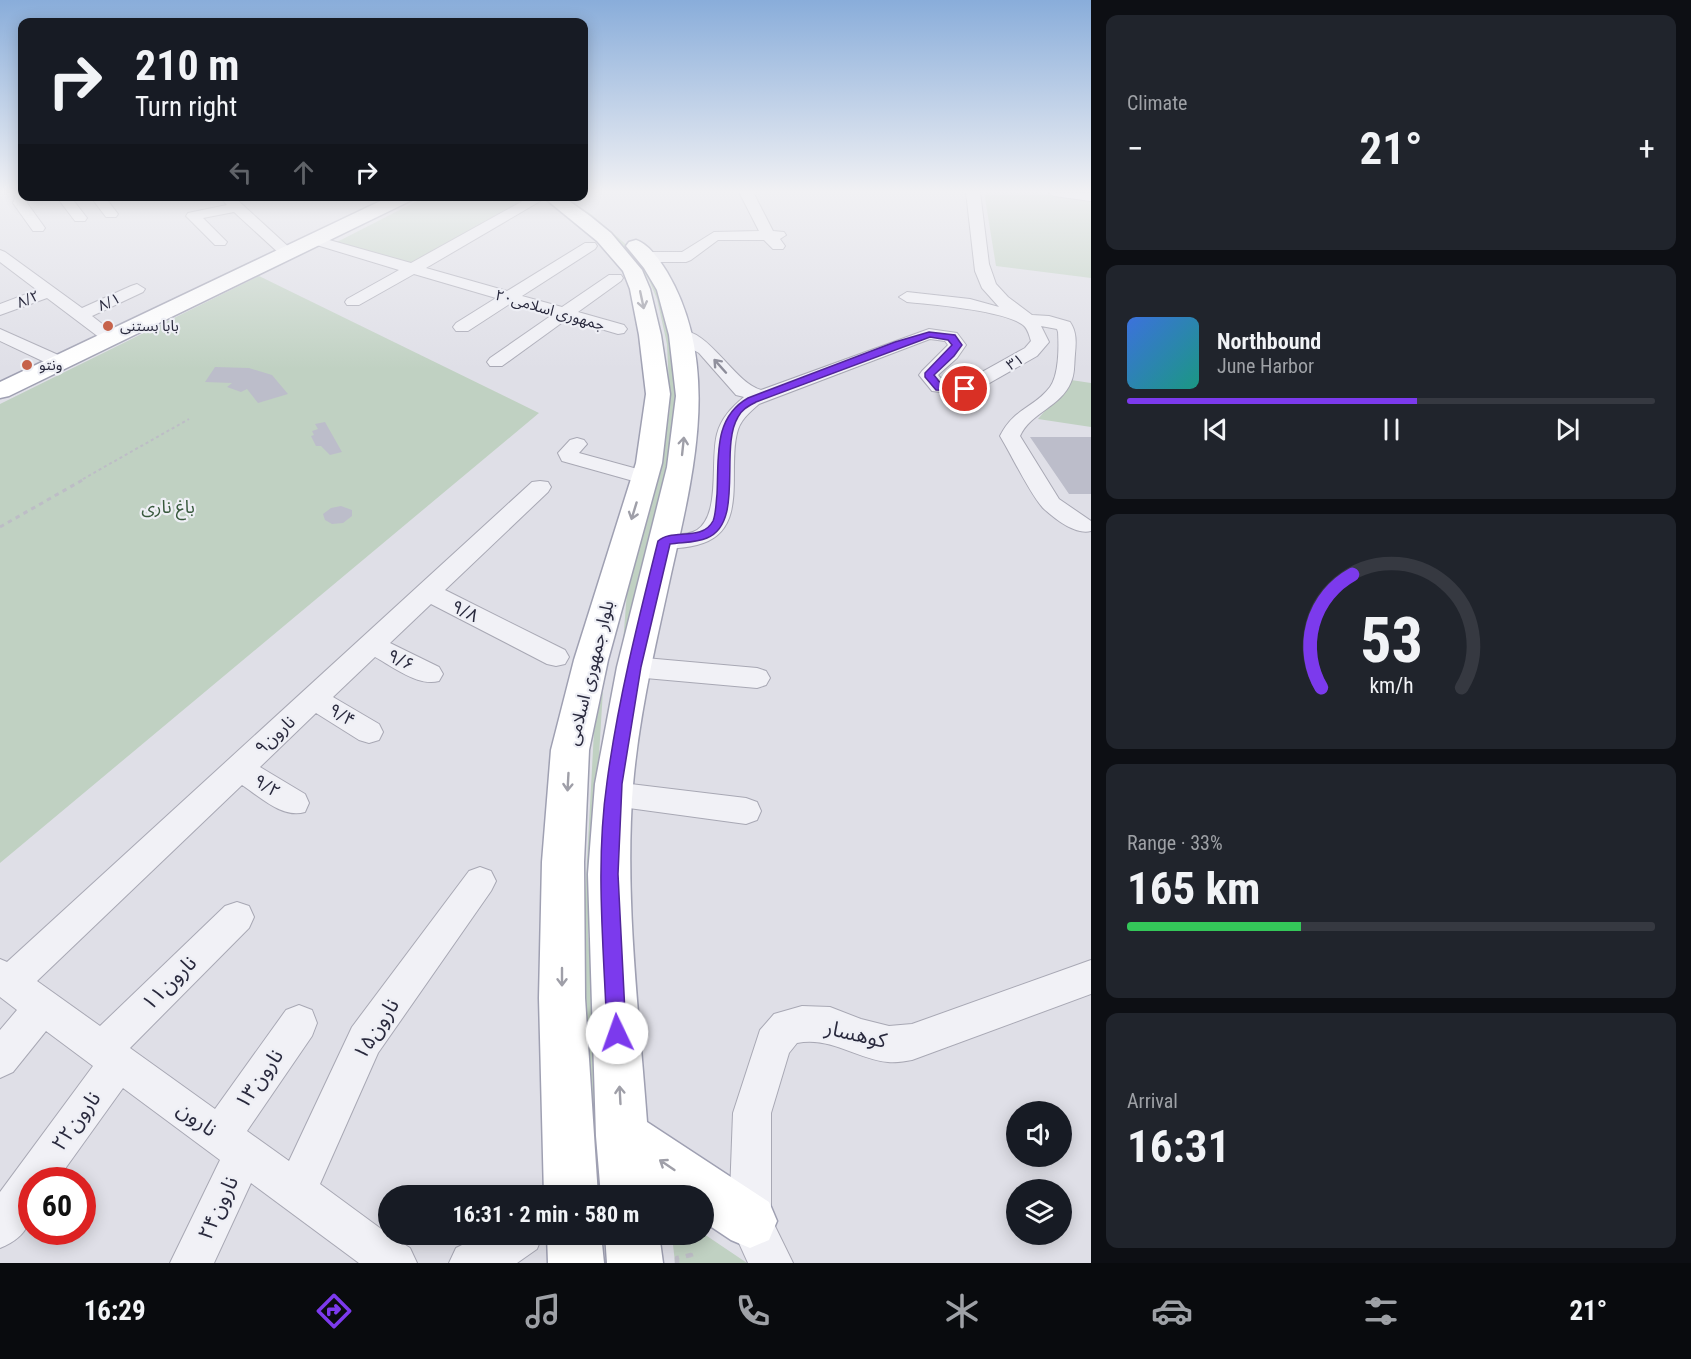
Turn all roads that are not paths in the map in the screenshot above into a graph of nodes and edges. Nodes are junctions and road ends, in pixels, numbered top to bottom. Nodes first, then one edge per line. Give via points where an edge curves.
1 (285, 251) edge
2 (291, 251) edge
3 (352, 251) edge
4 (447, 251) edge
5 (582, 251) edge
6 (616, 251) edge
7 (640, 251) edge
8 (694, 251) edge
9 (980, 251) edge
10 (287, 253) junction
11 (0, 255) edge
12 (645, 257) junction
13 (414, 269) junction
14 (615, 278) dead end
15 (137, 289) dead end
16 (49, 291) junction
17 (907, 297) dead end
18 (511, 298) junction
19 (353, 302) dead end
20 (4, 309) edge
21 (566, 314) junction
22 (80, 315) junction
23 (1029, 320) junction
24 (462, 327) dead end
25 (618, 329) dead end
26 (0, 334) edge
27 (680, 335) junction
28 (110, 338) junction
29 (59, 362) junction
30 (496, 362) dead end
31 (0, 391) edge
32 (760, 396) junction
33 (577, 444) dead end
34 (644, 478) junction
35 (540, 487) dead end
36 (1083, 526) dead end
37 (664, 541) junction
38 (428, 592) junction
39 (372, 645) junction
40 (556, 657) dead end
41 (591, 660) junction
42 (634, 667) junction
43 (430, 674) dead end
44 (757, 678) dead end
45 (315, 699) junction
46 (369, 732) dead end
47 (240, 769) junction
48 (614, 794) junction
49 (294, 803) dead end
50 (746, 811) dead end
51 (480, 881) dead end
52 (237, 917) dead end
53 (1091, 977) edge
54 (5, 979) edge
55 (43, 1007) junction
56 (299, 1023) dead end
57 (110, 1056) junction
58 (0, 1059) edge
59 (622, 1136) junction
60 (232, 1145) junction
61 (41, 1167) edge
62 (565, 1185) edge
63 (627, 1185) edge
64 (296, 1191) junction
65 (18, 1202) edge
66 (0, 1227) edge
67 (761, 1242) edge
68 (507, 1245) edge
69 (575, 1245) edge
70 (633, 1245) edge
71 (192, 1263) edge
72 (395, 1263) edge
73 (471, 1263) edge
74 (576, 1263) edge
75 (635, 1263) edge

1 - 10 street
2 - 10 main road
3 - 13 street, جمهوری اسلامی۲۰
4 - 13 street
5 - 18 street
6 -> 34 main road, بلوار جمهوری اسلامی via 632,270 640,289 658,394
7 - 12 main road
8 - 12 street via 686,257
9 - 23 street via 986,283 1011,310
10 - 28 main road
11 - 16 street
12 - 27 main road via 667,290
13 - 18 street, جمهوری اسلامی۲۰
13 - 19 street
14 - 21 street
15 - 22 street, ۸/۱
16 - 20 street, ۸/۲
16 - 22 street
17 - 23 street via 970,304
18 - 21 street, جمهوری اسلامی۲۰
18 - 24 street
21 - 25 street, جمهوری اسلامی۲۰
21 - 30 street
22 - 28 street
23 - 32 street, ۳۱ via 1037,329 1040,342 1031,352 965,389 939,387 928,375 957,345 951,337 929,334
23 - 36 street via 1064,326 1065,366 1062,382 1052,397 1014,423 1010,435 1051,503
26 - 29 street
32 -> 27 street via 743,391 705,349
37 -> 27 main road via 681,467 688,396
28 - 29 main road
29 - 31 main road
32 - 37 street via 740,407 726,433 718,523 704,535
33 - 34 street via 569,457
34 -> 41 main road, بلوار جمهوری اسلامی
35 - 38 street, نارون۹
37 - 42 main road
38 - 39 street, نارون۹
38 - 40 street, ۹/۸
39 - 43 street, ۹/۶
39 - 45 street, نارون۹
41 - 42 main road
41 -> 62 main road, بلوار جمهوری اسلامی via 570,750 563,862
42 - 44 street
42 - 48 main road
45 - 46 street, ۹/۴
45 - 47 street, نارون۹
47 - 49 street, ۹/۲
47 - 54 street, نارون۹
48 - 50 street
59 -> 48 main road via 609,874
51 - 64 street, نارون۱۵ via 365,1040
52 - 57 street, نارون۱۱
53 - 67 street, کوهسار via 912,1042 889,1044 830,1025 801,1024 787,1028 773,1043 752,1113
54 - 55 street, نارون
55 - 57 street, نارون
55 - 58 street
56 - 60 street, نارون۱۳
57 - 60 street, نارون
57 - 61 street, نارون۲۲
59 - 63 main road
67 -> 59 main road
60 - 64 street, نارون
60 - 71 street, نارون۲۴
64 - 72 street, نارون
65 - 66 street, نارون۲۲
68 - 73 street
69 - 74 main road
70 - 75 main road

